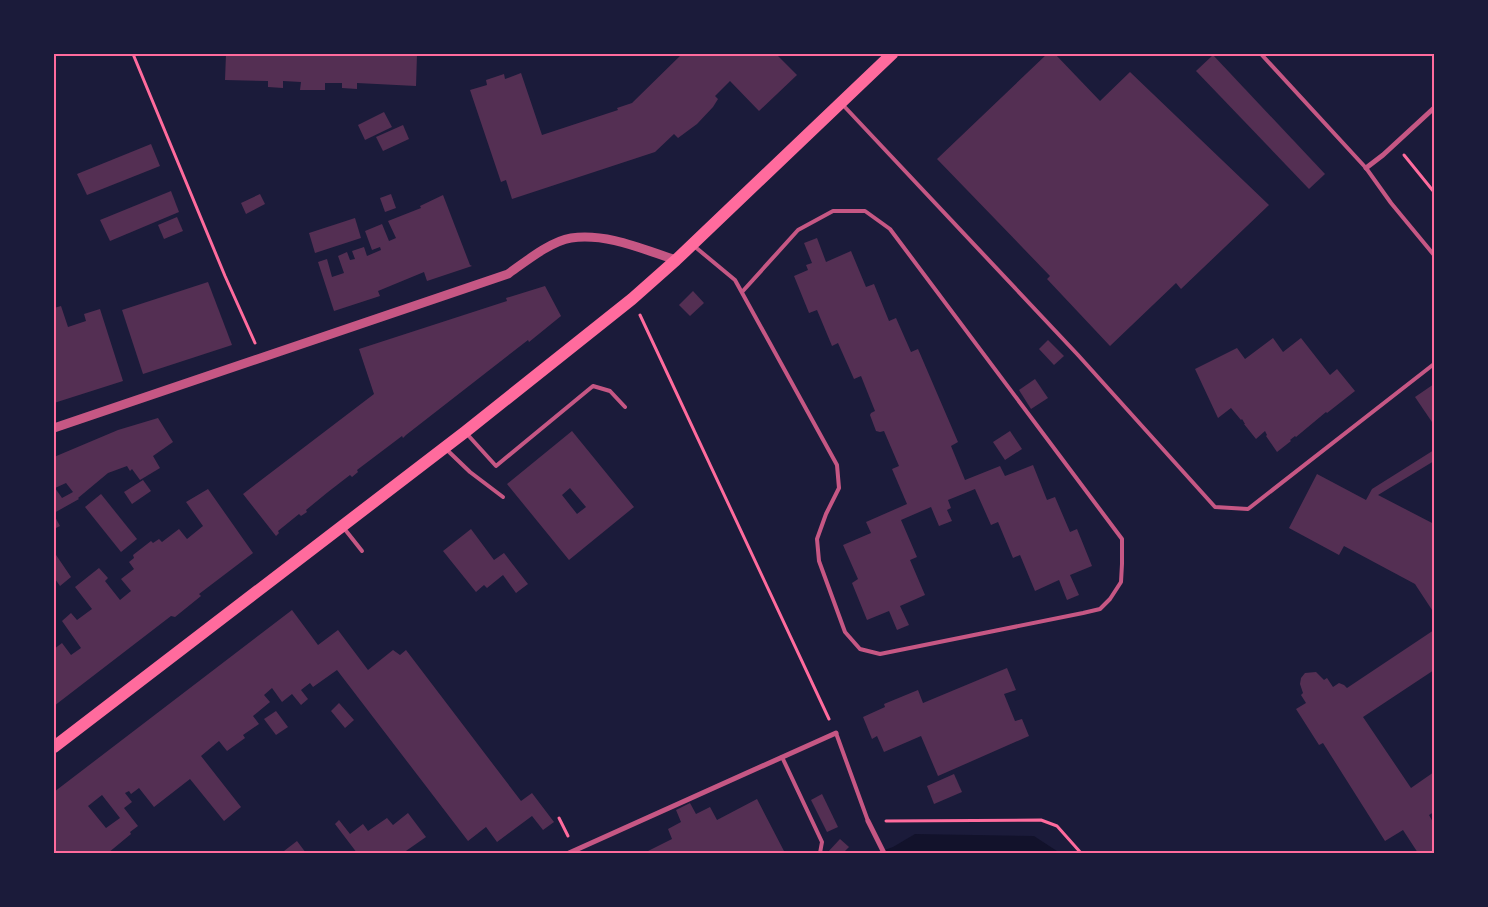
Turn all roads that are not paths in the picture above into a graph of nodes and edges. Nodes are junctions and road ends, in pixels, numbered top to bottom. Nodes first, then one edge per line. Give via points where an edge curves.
1 (892, 54) edge
2 (1261, 54) edge
3 (841, 103) junction
4 (1434, 108) edge
5 (1366, 168) junction
6 (692, 244) junction
7 (1434, 255) edge
8 (676, 260) junction
9 (742, 292) junction
10 (1434, 364) edge
11 (625, 407) dead end
12 (54, 428) edge
13 (465, 432) junction
14 (444, 448) junction
15 (503, 497) dead end
16 (342, 526) junction
17 (362, 551) dead end
18 (836, 733) joint
19 (54, 747) edge
20 (782, 757) junction
21 (868, 821) joint
22 (569, 853) edge
23 (820, 853) edge
24 (884, 853) edge

1 - 3 main road
2 - 5 lane
3 - 6 main road
3 - 10 lane via 1078,355 1215,507 1248,509
4 - 5 street
5 - 7 lane
6 - 8 main road
6 - 9 lane via 735,280
8 - 12 street via 607,238 570,238 542,250 508,274
8 - 13 main road
9 - 9 lane via 837,465 839,488 816,539 819,562 845,632 860,649 880,654 1100,609 1110,599 1121,582 1122,539 890,229 866,212 833,212 798,230
11 - 13 lane via 610,391 594,386 496,466
13 - 14 main road
14 - 15 lane
14 - 16 main road
16 - 17 lane
16 - 19 main road
18 - 20 street
18 - 21 lane
20 - 22 street
20 - 23 lane via 822,842
21 - 24 street

